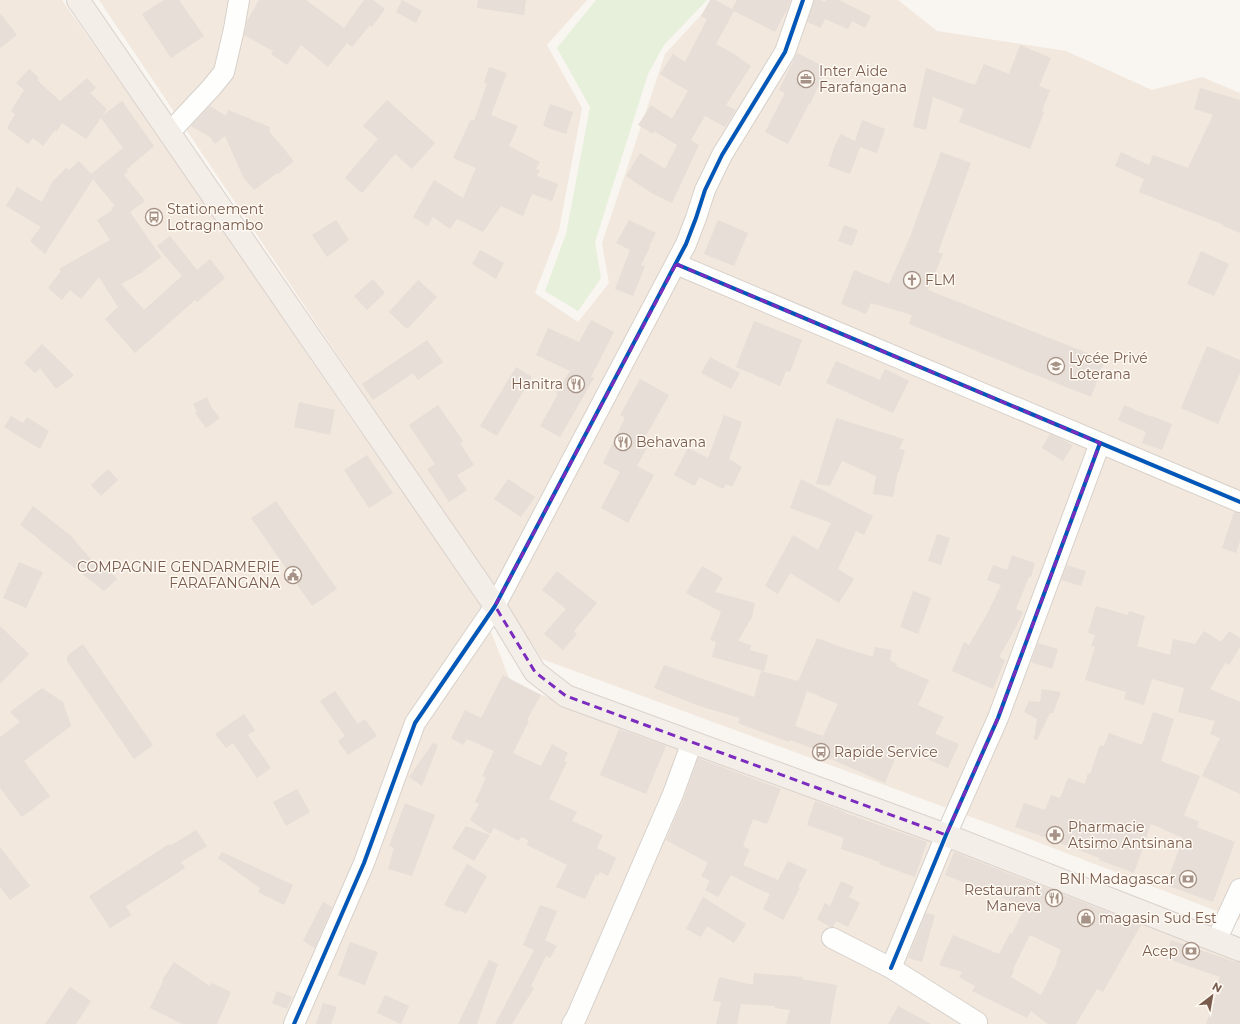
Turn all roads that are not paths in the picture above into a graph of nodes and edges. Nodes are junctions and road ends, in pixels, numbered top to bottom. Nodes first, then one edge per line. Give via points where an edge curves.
1 (78, 0) edge
2 (239, 0) edge
3 (803, 0) edge
4 (169, 133) junction
5 (676, 264) junction
6 (1100, 444) junction
7 (1240, 502) edge
8 (495, 606) junction
9 (692, 742) junction
10 (946, 835) junction
11 (1240, 890) edge
12 (832, 938) dead end
13 (1216, 941) junction
14 (1240, 950) edge
15 (891, 968) junction
16 (977, 1022) dead end
17 (294, 1024) edge
18 (572, 1024) edge

1 - 4 main road
2 - 4 street via 224,72
3 - 5 street via 785,52 722,155 705,190 686,244
4 - 8 main road
5 - 6 street
5 - 8 street
6 - 7 street
6 - 10 street via 998,718
8 - 9 main road via 535,672 566,696
8 - 17 street via 415,723 364,863
9 - 10 main road
9 - 18 street via 673,794
10 - 13 main road
10 - 15 street
11 - 13 street
12 - 15 street
13 - 14 main road
15 - 16 street

